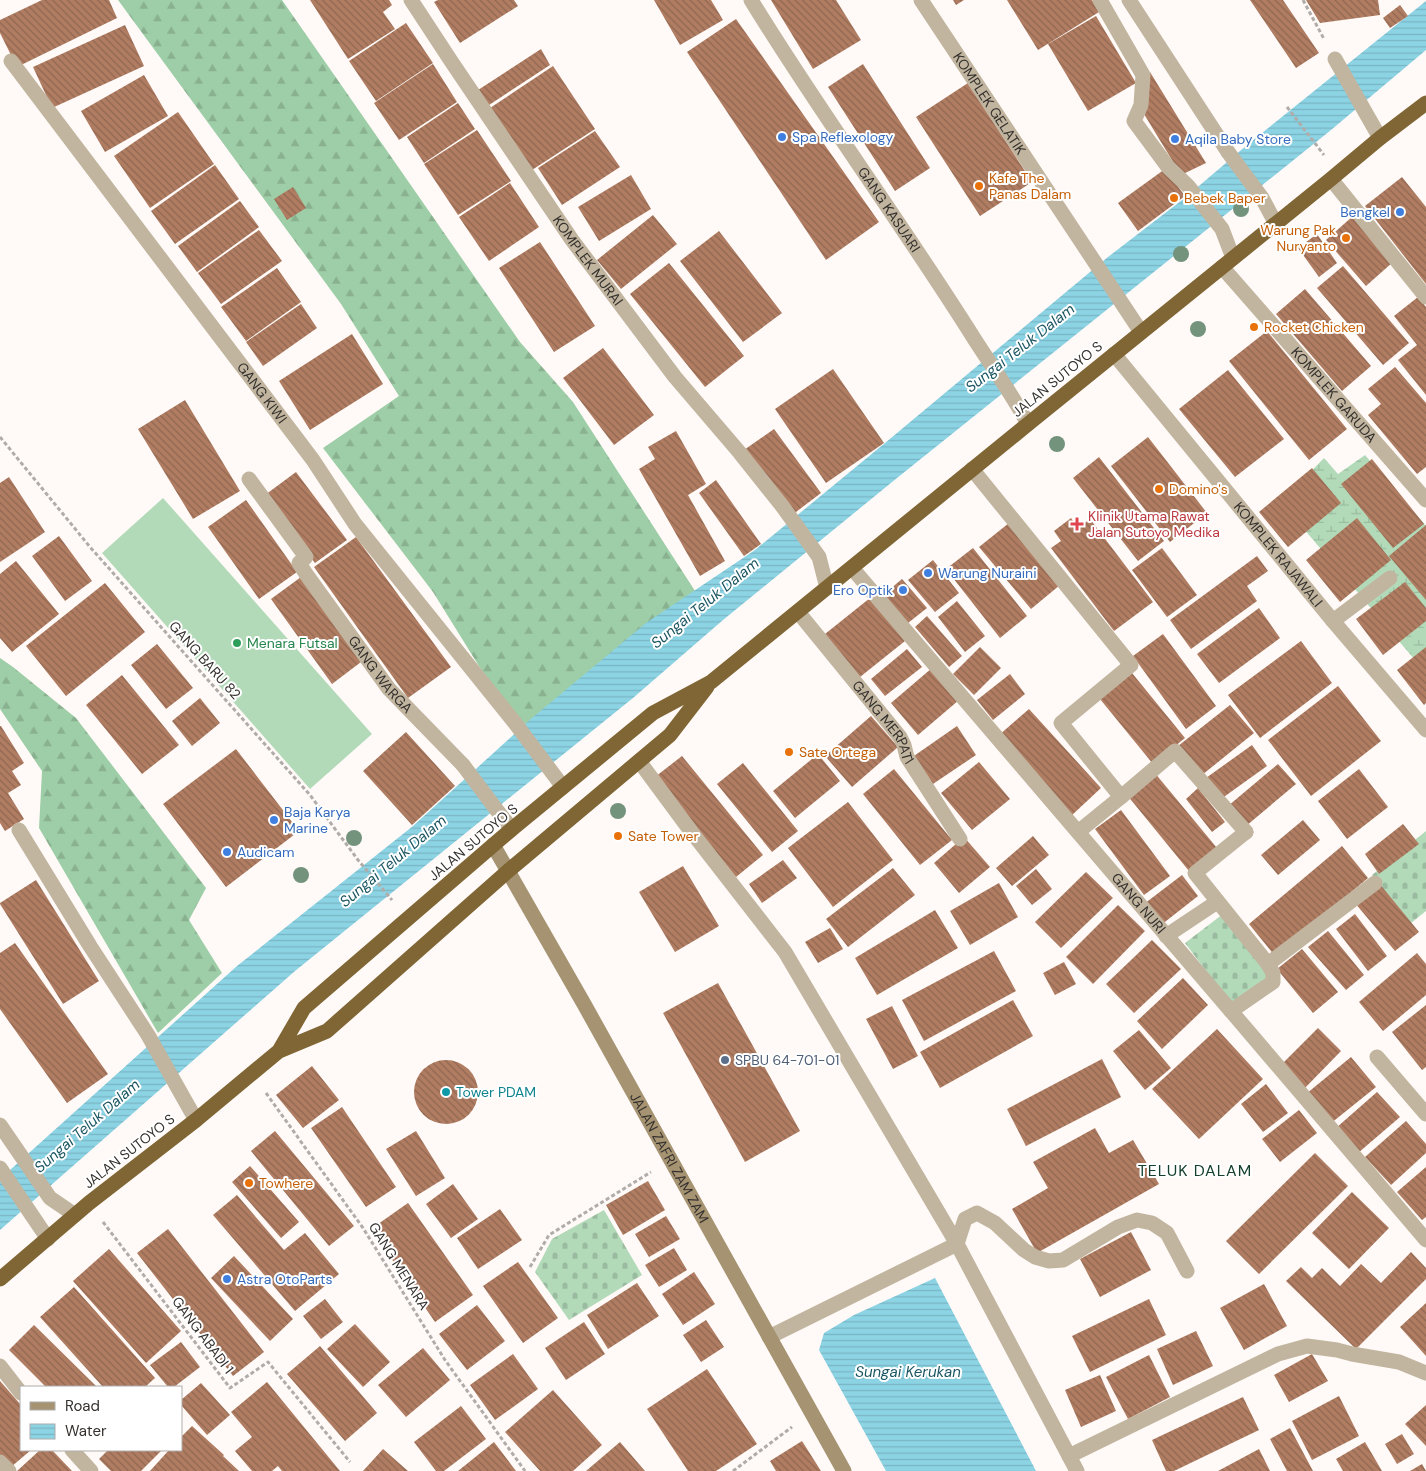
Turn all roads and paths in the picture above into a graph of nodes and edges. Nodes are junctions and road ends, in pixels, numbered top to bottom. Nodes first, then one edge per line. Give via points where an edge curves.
1 (411, 0) edge
2 (751, 0) edge
3 (921, 0) edge
4 (1100, 0) edge
5 (1129, 0) edge
6 (1303, 0) edge
7 (1335, 60) joint
8 (11, 61) dead end
9 (1425, 104) edge
10 (1287, 107) dead end
11 (1380, 138) junction
12 (1322, 151) dead end
13 (1331, 179) junction
14 (1276, 224) junction
15 (1228, 263) junction
16 (1426, 297) edge
17 (1141, 332) junction
18 (1114, 354) junction
19 (1028, 424) junction
20 (0, 437) edge
21 (972, 469) junction
22 (249, 479) dead end
23 (1426, 500) edge
24 (852, 568) junction
25 (1390, 578) dead end
26 (827, 588) junction
27 (798, 612) junction
28 (1333, 620) junction
29 (711, 682) junction
30 (1424, 723) edge
31 (638, 761) junction
32 (563, 787) junction
33 (1120, 797) junction
34 (512, 829) junction
35 (19, 830) dead end
36 (1078, 832) junction
37 (960, 839) dead end
38 (493, 845) junction
39 (508, 871) junction
40 (1375, 882) dead end
41 (391, 899) dead end
42 (1218, 902) junction
43 (1166, 936) junction
44 (1268, 964) junction
45 (1231, 1011) junction
46 (279, 1051) junction
47 (1377, 1057) dead end
48 (251, 1075) junction
49 (1426, 1114) edge
50 (196, 1120) junction
51 (1, 1131) edge
52 (671, 1160) junction
53 (0, 1169) edge
54 (89, 1203) junction
55 (75, 1215) junction
56 (48, 1239) junction
57 (1426, 1240) edge
58 (957, 1244) junction
59 (530, 1267) dead end
60 (1187, 1271) dead end
61 (0, 1279) edge
62 (768, 1338) junction
63 (0, 1366) edge
64 (1426, 1373) edge
65 (20, 1392) edge
66 (811, 1413) junction
67 (73, 1451) edge
68 (1069, 1456) junction
69 (0, 1462) edge
70 (350, 1462) dead end
71 (9, 1471) edge
72 (91, 1471) edge
73 (525, 1471) edge
74 (732, 1471) edge
75 (844, 1471) edge
76 (1077, 1471) edge

1 - 26 street, KOMPLEK MURAI via 572,240 675,377 740,453 819,557
2 - 19 street, GANG KASUARI via 942,286
3 - 17 street, KOMPLEK GELATIK
4 - 15 street via 1143,74 1141,105 1134,121 1168,167 1188,186 1222,229
5 - 14 street via 1228,152 1262,198
6 - 7 path
7 - 11 street
8 - 32 street, GANG KIWI via 313,460 355,524
9 - 11 highway, JALAN SUTOYO S
10 - 12 path
11 - 13 highway, JALAN SUTOYO S
13 - 14 highway, JALAN SUTOYO S
13 - 16 street
14 - 15 highway, JALAN SUTOYO S
15 - 17 highway, JALAN SUTOYO S
15 - 23 street, KOMPLEK GARUDA
17 - 18 highway, JALAN SUTOYO S
18 - 19 highway, JALAN SUTOYO S
18 - 28 street, KOMPLEK RAJAWALI
19 - 21 highway, JALAN SUTOYO S
20 - 41 path, GANG BARU 82 via 90,547 310,795
21 - 24 highway, JALAN SUTOYO S
21 - 33 street via 1131,665 1061,722
22 - 34 street, GANG WARGA via 306,557 299,563 306,574 389,689 464,765
24 - 26 highway, JALAN SUTOYO S
24 - 36 street, GANG NURI
25 - 28 street
26 - 27 highway, JALAN SUTOYO S
27 - 29 highway, JALAN SUTOYO S
27 - 37 street, GANG MERPATI via 900,737 907,757
28 - 30 street, KOMPLEK RAJAWALI
29 - 31 highway, JALAN SUTOYO S via 670,735
29 - 32 highway, JALAN SUTOYO S via 653,713
31 - 39 highway, JALAN SUTOYO S
31 - 58 street via 786,952
32 - 34 highway, JALAN SUTOYO S
33 - 36 street
33 - 42 street via 1175,751 1246,832 1195,873
34 - 38 highway, JALAN SUTOYO S
35 - 50 street via 148,1035
36 - 43 street, GANG NURI
38 - 39 main road, JALAN ZAFRI ZAM ZAM
38 - 46 highway, JALAN SUTOYO S via 304,1008
39 - 46 highway, JALAN SUTOYO S via 327,1031
39 - 52 main road, JALAN ZAFRI ZAM ZAM
40 - 44 street
42 - 43 street
42 - 44 street
43 - 45 street, GANG NURI
44 - 45 street via 1273,982
45 - 57 street, GANG NURI
46 - 48 highway, JALAN SUTOYO S
47 - 49 street
48 - 50 highway, JALAN SUTOYO S
48 - 73 path, GANG MENARA via 363,1228 444,1360
50 - 54 highway, JALAN SUTOYO S
51 - 55 street via 50,1198
52 - 59 path via 549,1235
52 - 62 main road, JALAN ZAFRI ZAM ZAM
53 - 56 street
54 - 55 highway, JALAN SUTOYO S
54 - 70 path, GANG ABADI 1 via 230,1388 268,1362
55 - 56 highway, JALAN SUTOYO S
56 - 61 highway, JALAN SUTOYO S
58 - 60 street via 965,1219 977,1213 995,1223 1035,1257 1063,1260 1118,1227 1137,1220 1152,1222 1167,1234
58 - 62 street
58 - 68 street
62 - 66 main road, JALAN ZAFRI ZAM ZAM
63 - 65 street
64 - 68 street via 1398,1362 1307,1346 1278,1354
66 - 74 path
66 - 75 main road, JALAN ZAFRI ZAM ZAM
67 - 72 street
68 - 76 street
69 - 71 street

